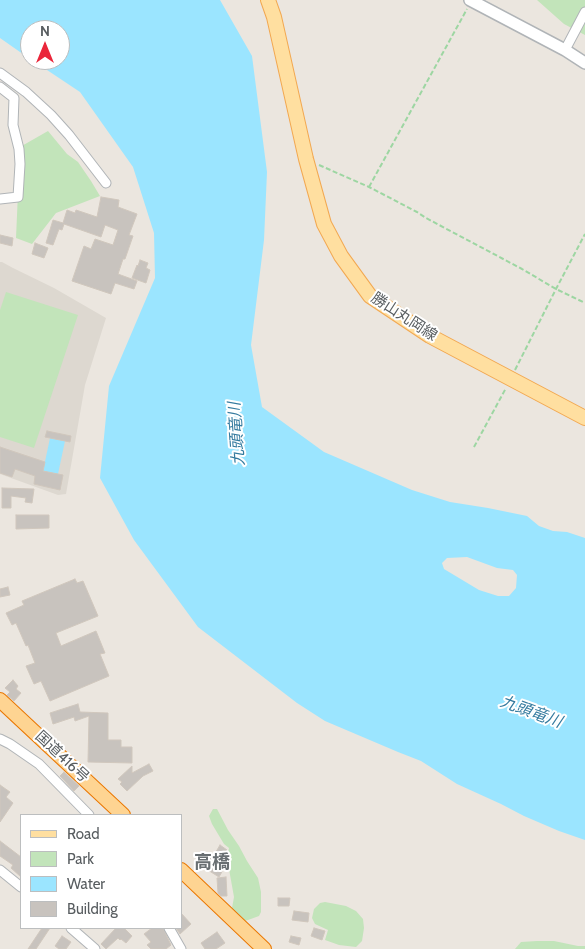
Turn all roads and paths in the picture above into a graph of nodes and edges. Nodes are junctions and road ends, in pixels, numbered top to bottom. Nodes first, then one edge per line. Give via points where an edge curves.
1 (268, 0) edge
2 (471, 0) edge
3 (585, 12) edge
4 (565, 50) junction
5 (585, 63) edge
6 (0, 73) edge
7 (0, 87) edge
8 (306, 159) junction
9 (106, 183) dead end
10 (369, 187) junction
11 (0, 199) edge
12 (585, 234) edge
13 (556, 289) junction
14 (585, 303) edge
15 (511, 378) junction
16 (585, 418) edge
17 (474, 447) dead end
18 (0, 700) edge
19 (0, 739) edge
20 (88, 814) edge
21 (122, 814) edge
22 (0, 870) edge
23 (182, 871) edge
24 (20, 886) edge
25 (72, 929) edge
26 (170, 929) edge
27 (95, 949) edge
28 (181, 949) edge
29 (264, 949) edge

1 - 8 main road, 勝山丸岡線
2 - 4 street
2 - 10 path
3 - 4 street
4 - 5 street
6 - 9 street via 51,115
7 - 11 street via 14,98 13,125 20,164 18,197
8 - 10 path
8 - 15 main road, 勝山丸岡線 via 324,224 341,256 370,296 430,336
10 - 13 path
12 - 13 path
13 - 14 path
13 - 15 path
15 - 16 main road, 勝山丸岡線
15 - 17 path
18 - 21 highway, 国道416号
19 - 20 street via 38,764
22 - 24 street
23 - 29 highway
25 - 27 street
26 - 28 street

